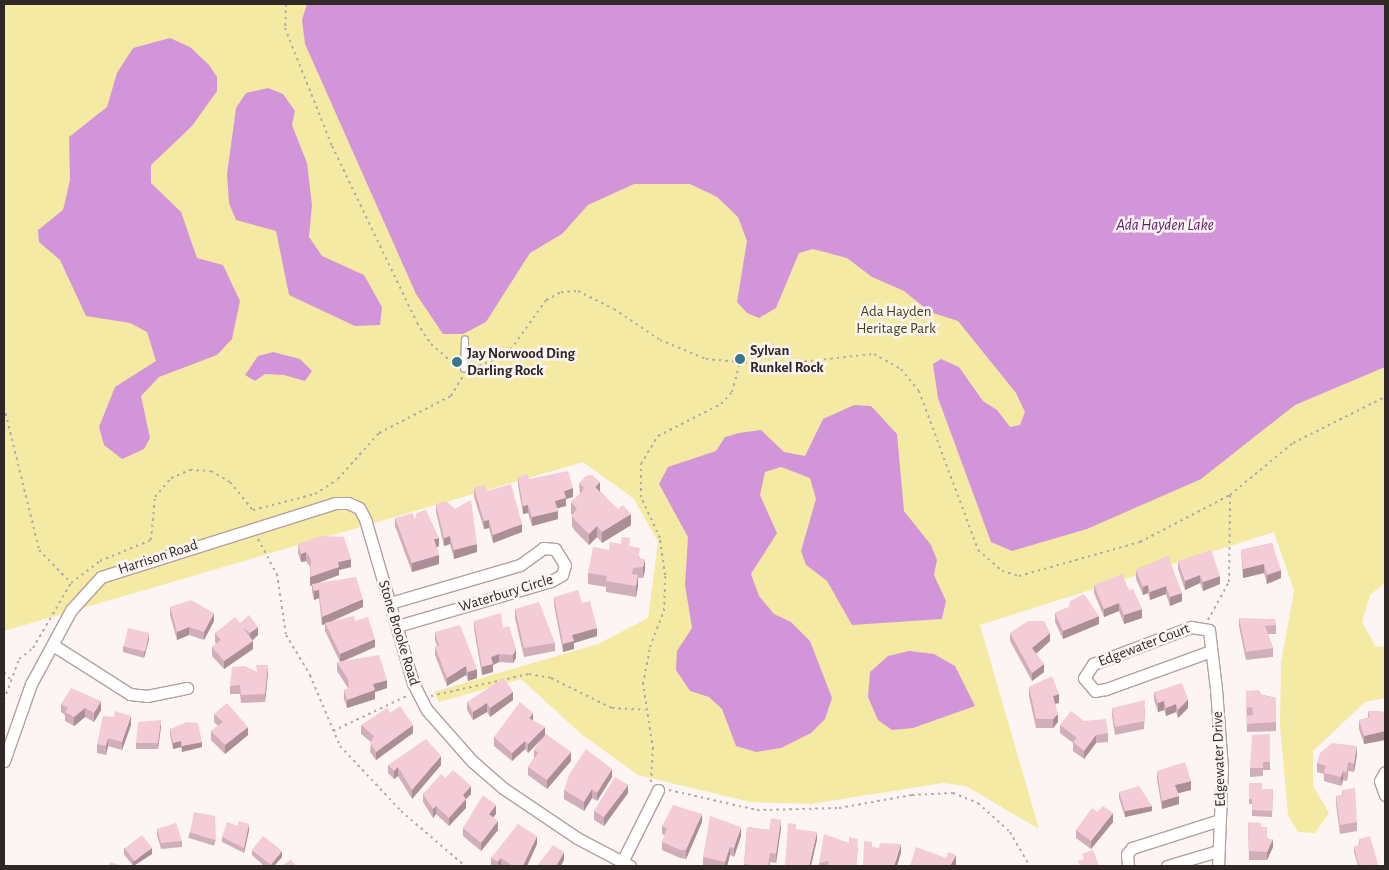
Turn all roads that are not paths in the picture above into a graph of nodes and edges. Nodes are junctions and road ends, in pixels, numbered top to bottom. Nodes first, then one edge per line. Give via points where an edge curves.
1 (464, 340) dead end
2 (464, 369) road end
3 (359, 508) joint
4 (390, 603) junction
5 (397, 626) junction
6 (53, 645) junction
7 (1211, 651) junction
8 (187, 688) dead end
9 (4, 760) edge
10 (1385, 772) edge
11 (658, 790) road end
12 (1385, 794) edge
13 (1220, 820) junction
14 (1218, 851) junction
15 (624, 865) edge
16 (1128, 866) edge
17 (1166, 866) edge
18 (1218, 866) edge

1 - 2 lane
3 - 4 street, Stone Brooke Road
3 - 6 street, Harrison Road via 335,503 101,577 71,610
4 - 5 street, Stone Brooke Road
4 - 5 street, Waterbury Circle via 520,564 543,548 554,549 565,565 562,575 551,581
5 - 15 street, Stone Brooke Road via 418,694 446,734 503,788
6 - 8 street via 130,694 147,696
6 - 9 street, Harrison Road via 31,684
7 - 7 street, Edgewater Court via 1106,689 1096,691 1084,678 1093,664 1191,626 1209,630
7 - 13 street, Edgewater Drive via 1222,768
10 - 12 street via 1380,786
11 - 15 street
13 - 14 street, Edgewater Drive
13 - 16 street via 1132,848 1127,854
14 - 17 street
14 - 18 street, Edgewater Drive

